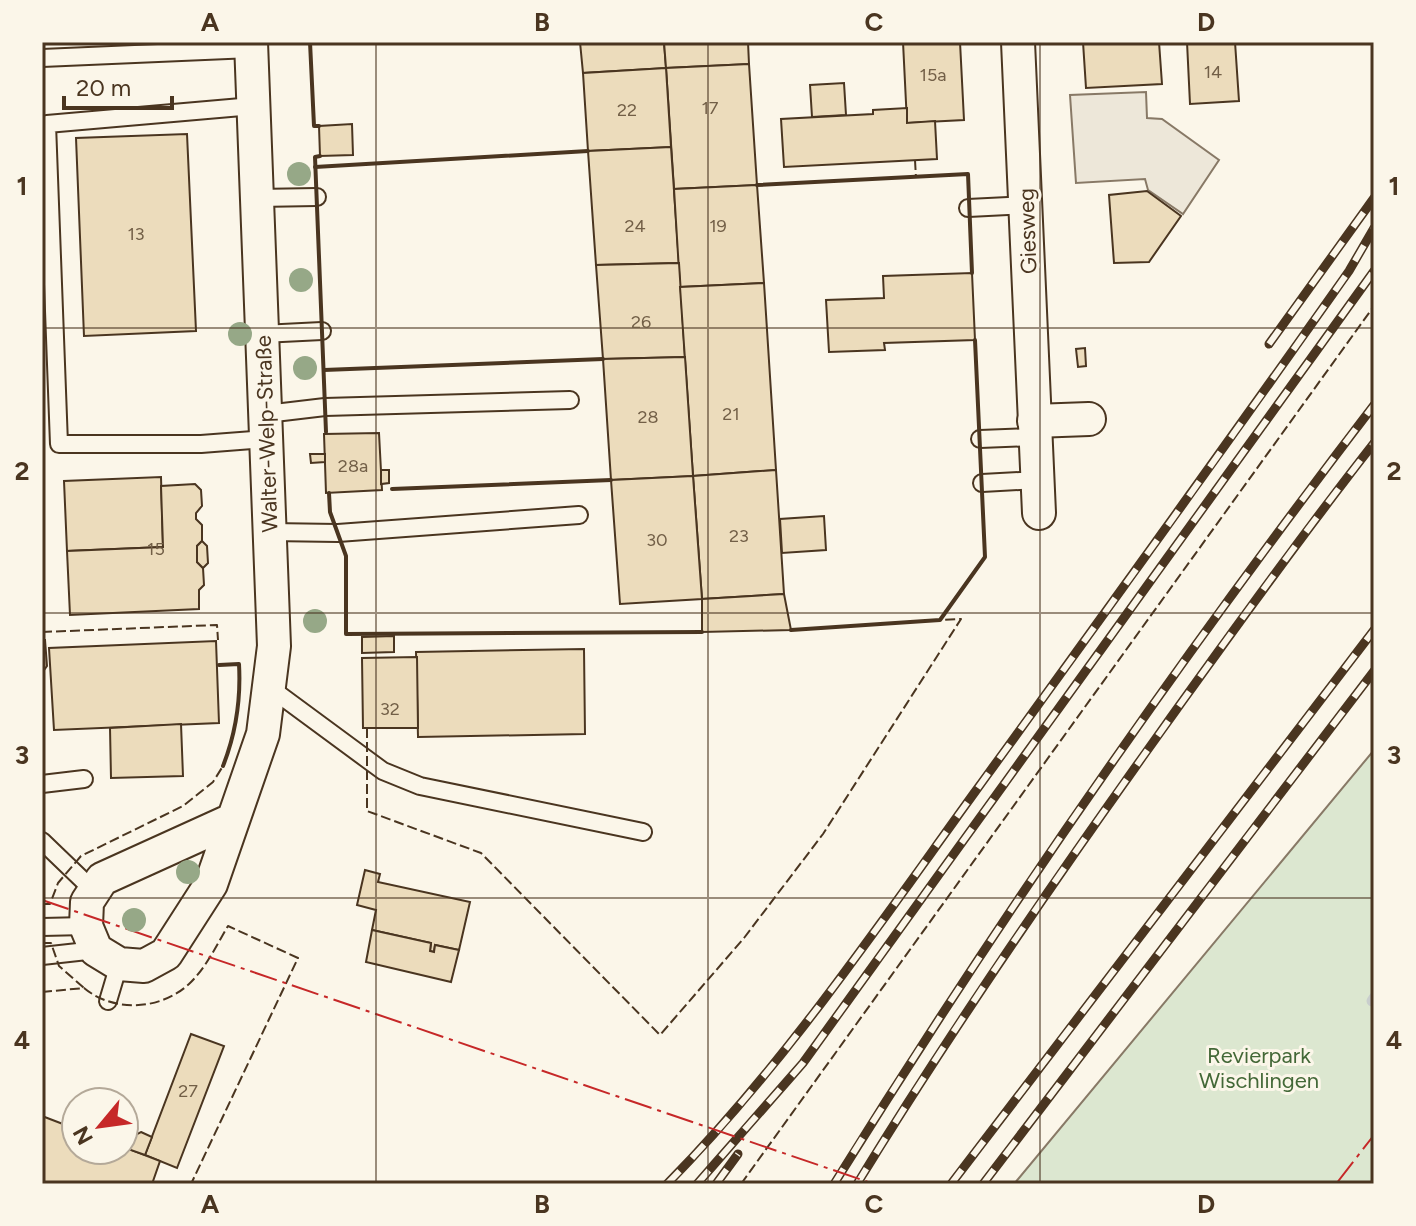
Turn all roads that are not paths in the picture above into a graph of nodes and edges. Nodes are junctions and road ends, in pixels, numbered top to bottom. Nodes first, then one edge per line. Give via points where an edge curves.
1 (1018, 42) edge
2 (251, 46) edge
3 (42, 58) edge
4 (253, 106) junction
5 (317, 197) dead end
6 (257, 198) junction
7 (1026, 205) junction
8 (968, 208) dead end
9 (322, 331) dead end
10 (262, 334) junction
11 (570, 400) dead end
12 (1089, 419) dead end
13 (266, 426) junction
14 (1035, 429) junction
15 (980, 439) dead end
16 (1037, 480) junction
17 (982, 483) dead end
18 (1039, 513) dead end
19 (579, 515) dead end
20 (270, 532) junction
21 (269, 687) junction
22 (84, 779) dead end
23 (42, 784) edge
24 (232, 820) junction
25 (643, 832) dead end
26 (42, 841) edge
27 (94, 891) junction
28 (42, 927) edge
29 (100, 947) junction
30 (42, 956) edge
31 (108, 1001) dead end

1 - 7 street, Giesweg
2 - 3 lane
2 - 4 street, Walter-Welp-Straße
4 - 6 street, Walter-Welp-Straße
4 - 13 lane via 47,124 59,444 201,444
5 - 6 lane
6 - 10 street, Walter-Welp-Straße
7 - 8 lane
7 - 14 street, Giesweg
9 - 10 lane
10 - 13 street, Walter-Welp-Straße
11 - 13 lane via 325,407
12 - 14 street
13 - 20 street, Walter-Welp-Straße
14 - 15 lane
14 - 16 street, Giesweg
16 - 17 lane
16 - 18 street, Giesweg
19 - 20 lane via 338,533
20 - 21 street, Walter-Welp-Straße via 274,646
21 - 24 street, Walter-Welp-Straße via 263,734
21 - 25 lane via 376,766 420,786
22 - 23 lane
24 - 27 street via 102,879
24 - 29 street, Walter-Welp-Straße via 211,884 166,954 144,966
26 - 27 lane
27 - 29 street via 87,902
28 - 29 lane
29 - 30 lane
29 - 31 lane

